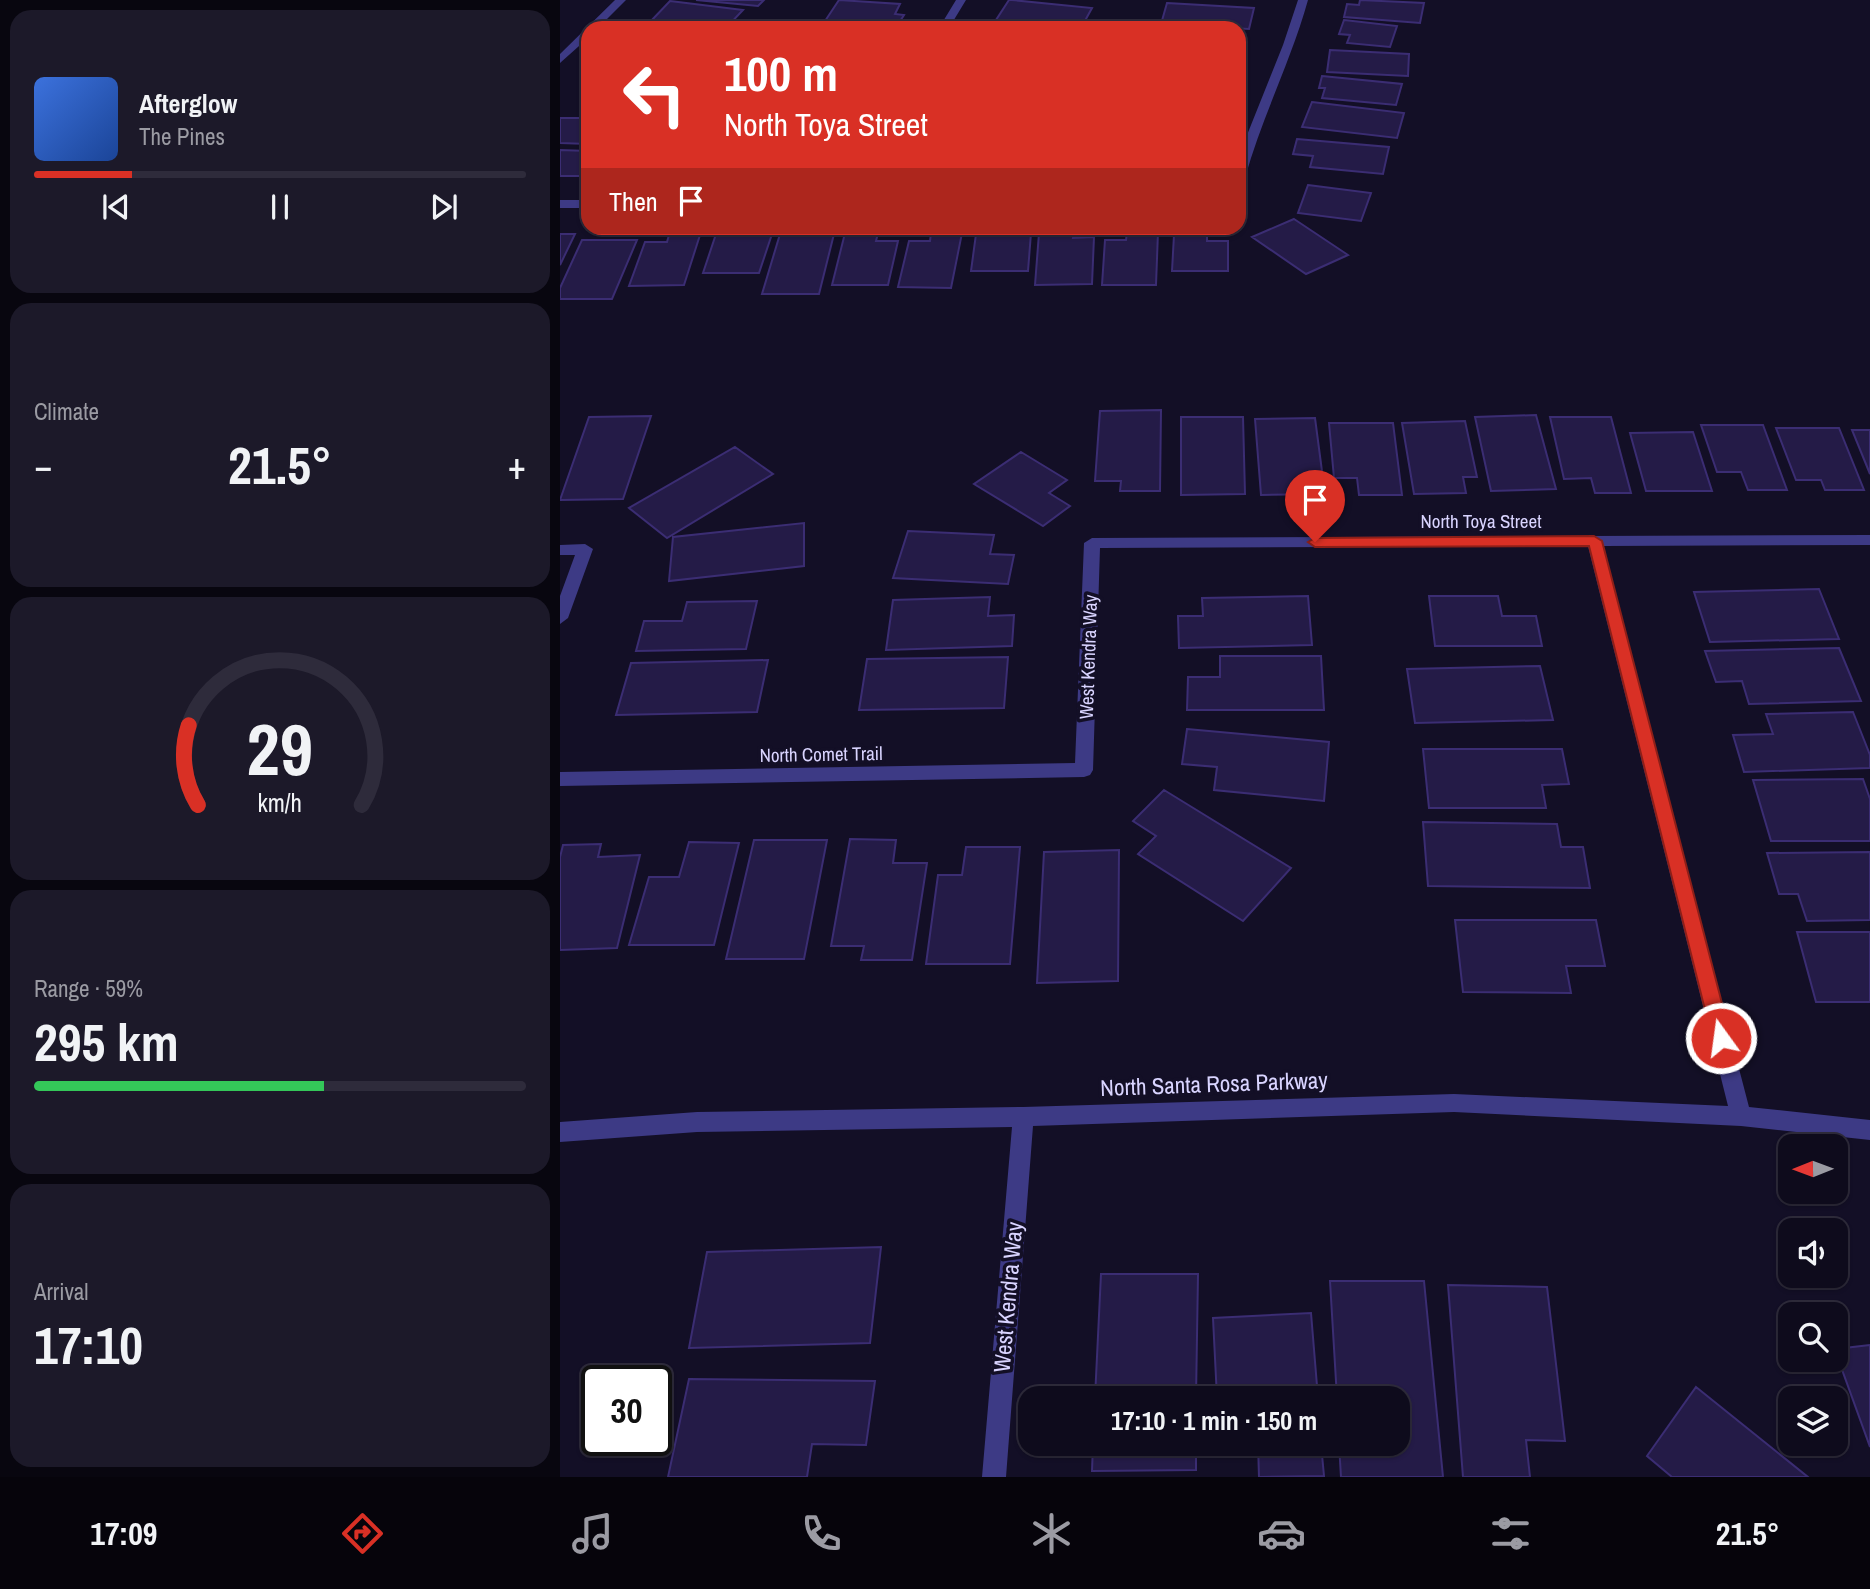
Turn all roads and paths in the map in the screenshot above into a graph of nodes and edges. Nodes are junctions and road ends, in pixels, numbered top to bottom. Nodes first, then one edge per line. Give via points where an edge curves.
1 (621, 0) edge
2 (961, 0) edge
3 (1303, 0) edge
4 (599, 21) edge
5 (948, 21) edge
6 (581, 39) edge
7 (560, 60) edge
8 (1246, 153) edge
9 (560, 204) edge
10 (581, 204) edge
11 (1870, 540) edge
12 (1594, 541) junction
13 (1092, 543) joint
14 (560, 550) edge
15 (560, 618) edge
16 (1084, 770) joint
17 (560, 779) edge
18 (1741, 1116) junction
19 (1023, 1117) junction
20 (1870, 1129) edge
21 (560, 1132) edge
22 (994, 1477) edge

1 - 4 street
2 - 5 street
3 - 8 street via 1293,39
6 - 7 street
9 - 10 street
11 - 12 street, North Toya Street
12 - 13 street, North Toya Street
12 - 18 street
13 - 16 street, West Kendra Way
14 - 15 street via 585,549
16 - 17 street, North Comet Trail
18 - 19 street, North Santa Rosa Parkway via 1454,1102
18 - 20 street, North Santa Rosa Parkway
19 - 21 street, North Santa Rosa Parkway via 697,1122
19 - 22 street, West Kendra Way

